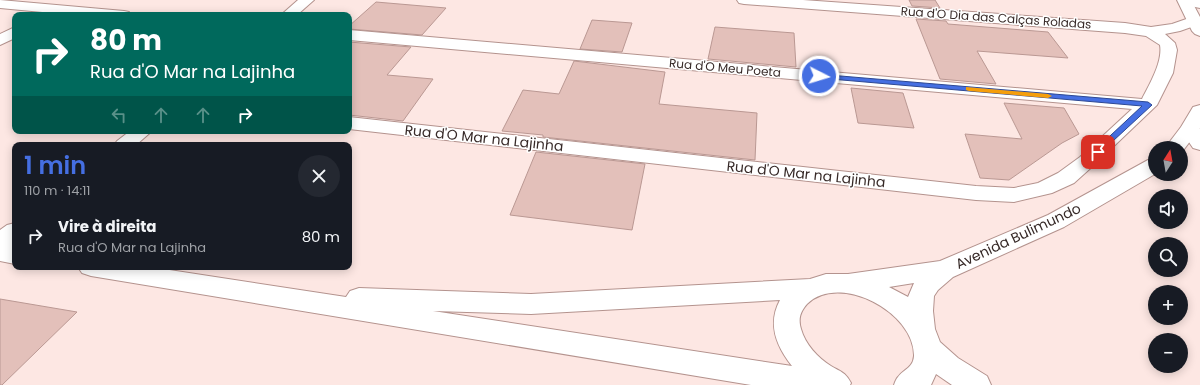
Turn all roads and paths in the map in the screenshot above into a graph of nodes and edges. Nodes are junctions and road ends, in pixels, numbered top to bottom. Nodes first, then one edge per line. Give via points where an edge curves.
1 (77, 0) edge
2 (307, 0) edge
3 (744, 0) edge
4 (1185, 0) edge
5 (0, 4) edge
6 (1200, 4) edge
7 (54, 12) edge
8 (292, 12) edge
9 (1198, 26) edge
10 (1151, 32) junction
11 (12, 34) edge
12 (352, 35) edge
13 (0, 40) edge
14 (1148, 105) junction
15 (1200, 111) edge
16 (352, 123) edge
17 (138, 134) edge
18 (1195, 136) edge
19 (1186, 141) edge
20 (128, 142) edge
21 (1148, 169) edge
22 (12, 234) edge
23 (0, 243) edge
24 (0, 252) edge
25 (12, 254) edge
26 (110, 270) edge
27 (944, 270) junction
28 (847, 283) junction
29 (809, 288) junction
30 (268, 295) junction
31 (926, 340) junction
32 (829, 385) edge
33 (841, 385) edge
34 (909, 385) edge
35 (976, 385) edge

1 - 7 street
2 - 8 street
3 - 10 street, Rua d'O Dia das Calças Roladas
4 - 6 street
4 - 9 street
5 - 7 street
9 - 10 street
10 - 14 street, Rua d'O Mar na Lajinha via 1166,42 1169,50 1164,73
11 - 13 street
12 - 14 street, Rua d'O Meu Poeta
14 - 16 street, Rua d'O Mar na Lajinha via 1066,178 1044,188 1014,195 976,193
15 - 18 street
17 - 20 street
18 - 19 street
21 - 27 street, Avenida Bulimundo via 1056,221
22 - 23 street
24 - 25 street
26 - 30 street
27 - 28 street
27 - 31 street via 930,280 921,294 918,311
28 - 29 street via 826,283
28 - 31 street via 870,288 891,299 909,313
29 - 30 street via 531,304
29 - 33 street via 795,298 787,311 786,328 792,345 805,362 825,378
30 - 32 street
31 - 34 street via 927,367 916,382
31 - 35 street via 948,367

